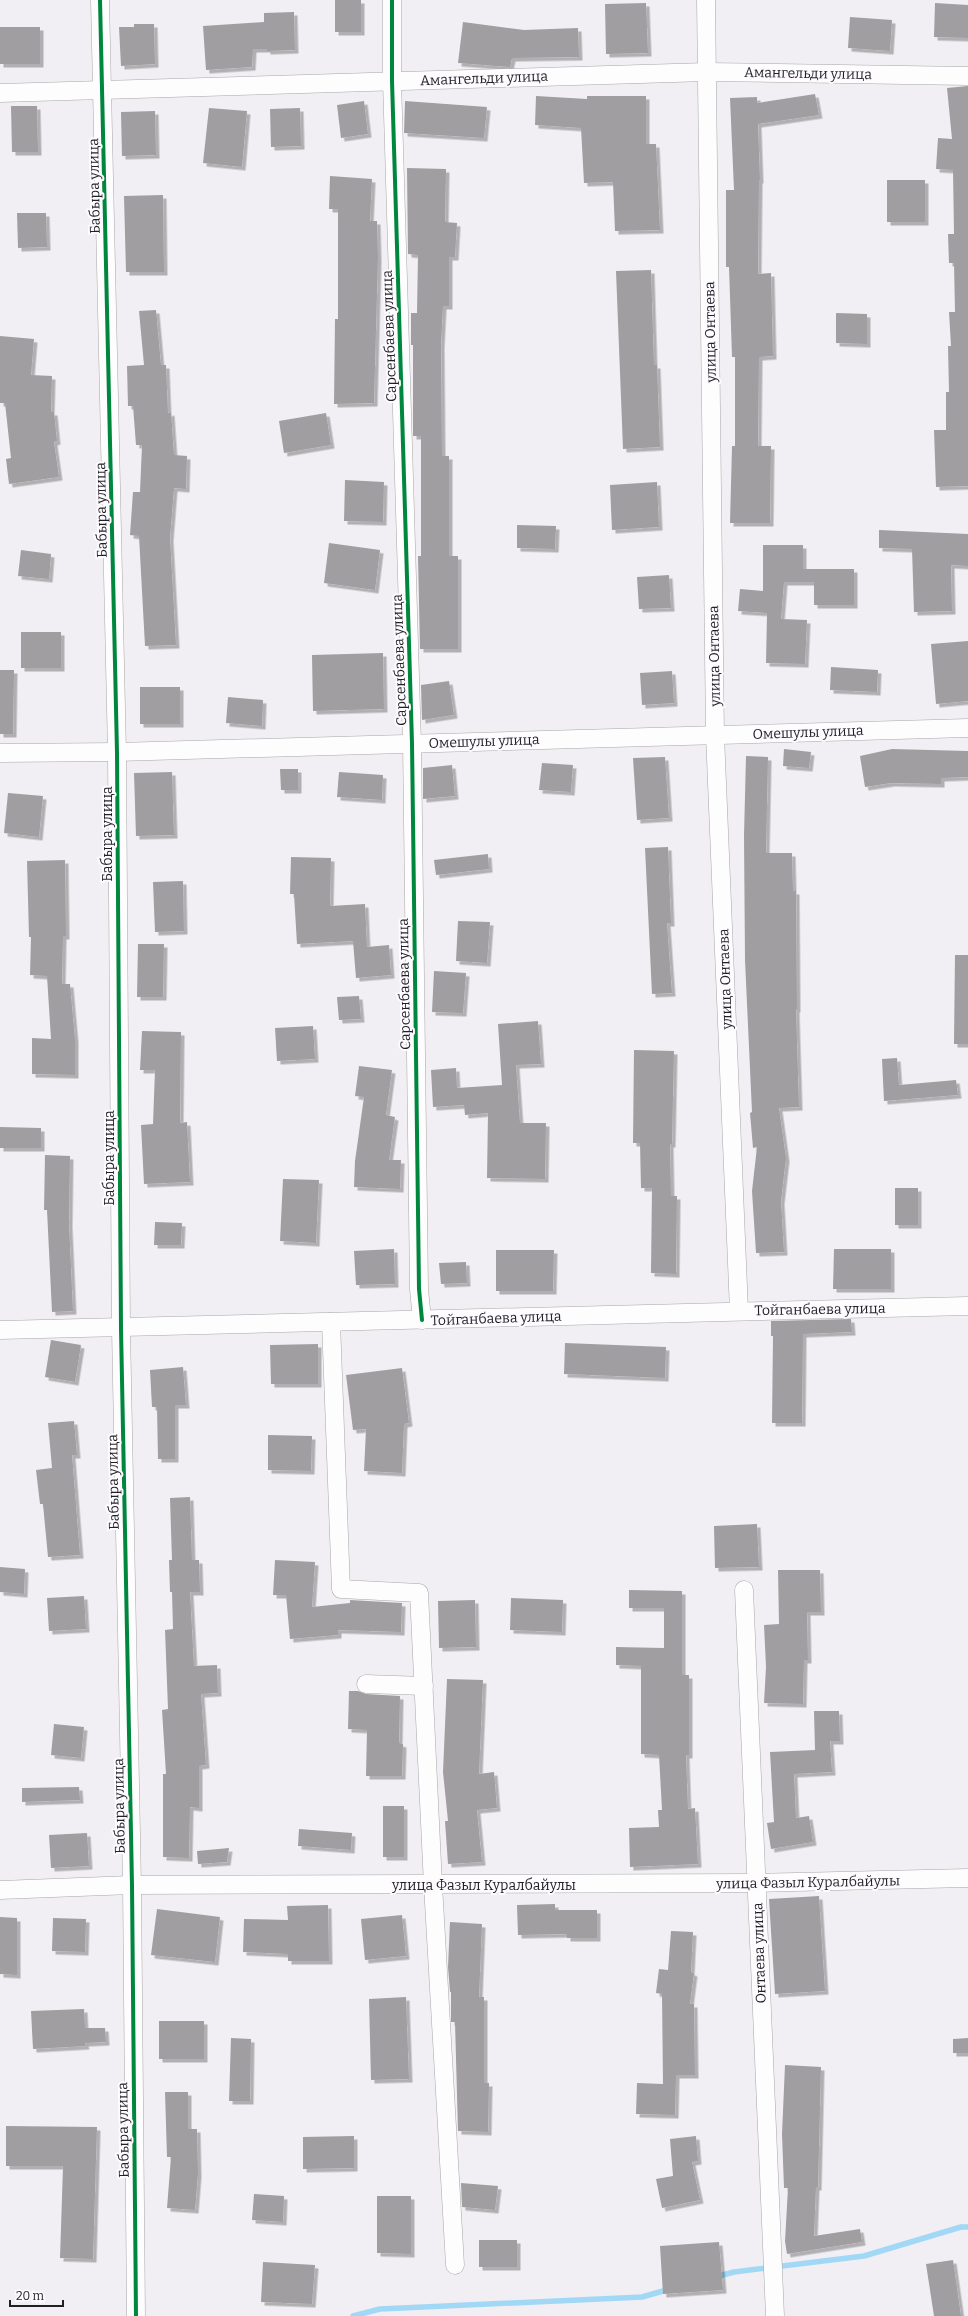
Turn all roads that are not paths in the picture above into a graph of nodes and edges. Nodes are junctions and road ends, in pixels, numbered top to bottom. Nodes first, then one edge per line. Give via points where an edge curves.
1 (100, 0) edge
2 (392, 0) edge
3 (706, 0) edge
4 (707, 72) junction
5 (968, 76) edge
6 (392, 81) junction
7 (103, 88) junction
8 (0, 93) edge
9 (968, 728) edge
10 (714, 735) junction
11 (412, 743) junction
12 (117, 752) junction
13 (0, 753) edge
14 (968, 1306) edge
15 (739, 1311) junction
16 (422, 1320) junction
17 (331, 1322) junction
18 (121, 1329) junction
19 (0, 1330) edge
20 (744, 1590) dead end
21 (366, 1684) dead end
22 (424, 1686) junction
23 (968, 1878) edge
24 (756, 1883) junction
25 (132, 1885) junction
26 (433, 1885) junction
27 (0, 1890) edge
28 (455, 2265) dead end
29 (136, 2316) edge
30 (775, 2316) edge

1 - 7 street, Бабыра улица
2 - 6 street, Сарсенбаева улица
3 - 4 street, улица Онтаева
4 - 5 street, Амангельди улица
4 - 6 street, Амангельди улица
4 - 10 street, улица Онтаева
6 - 7 street, Амангельди улица
6 - 11 street, Сарсенбаева улица
7 - 8 street, Амангельди улица
7 - 12 street, Бабыра улица
9 - 10 street, Омешулы улица
10 - 11 street, Омешулы улица
10 - 15 street, улица Онтаева
11 - 12 street, Омешулы улица
11 - 16 street, Сарсенбаева улица via 419,1289
12 - 13 street, Омешулы улица
12 - 18 street, Бабыра улица
14 - 15 street, Тойганбаева улица
15 - 16 street, Тойганбаева улица
16 - 17 street, Тойганбаева улица
17 - 18 street, Тойганбаева улица
17 - 22 street via 341,1589 419,1593
18 - 19 street, Тойганбаева улица
18 - 25 street, Бабыра улица
20 - 24 street, Онтаева улица
21 - 22 street
22 - 26 street
23 - 24 street, улица Фазыл Куралбайулы
24 - 26 street, улица Фазыл Куралбайулы
24 - 30 street, Онтаева улица
25 - 26 street, улица Фазыл Куралбайулы
25 - 27 street, улица Фазыл Куралбайулы
25 - 29 street, Бабыра улица
26 - 28 street

